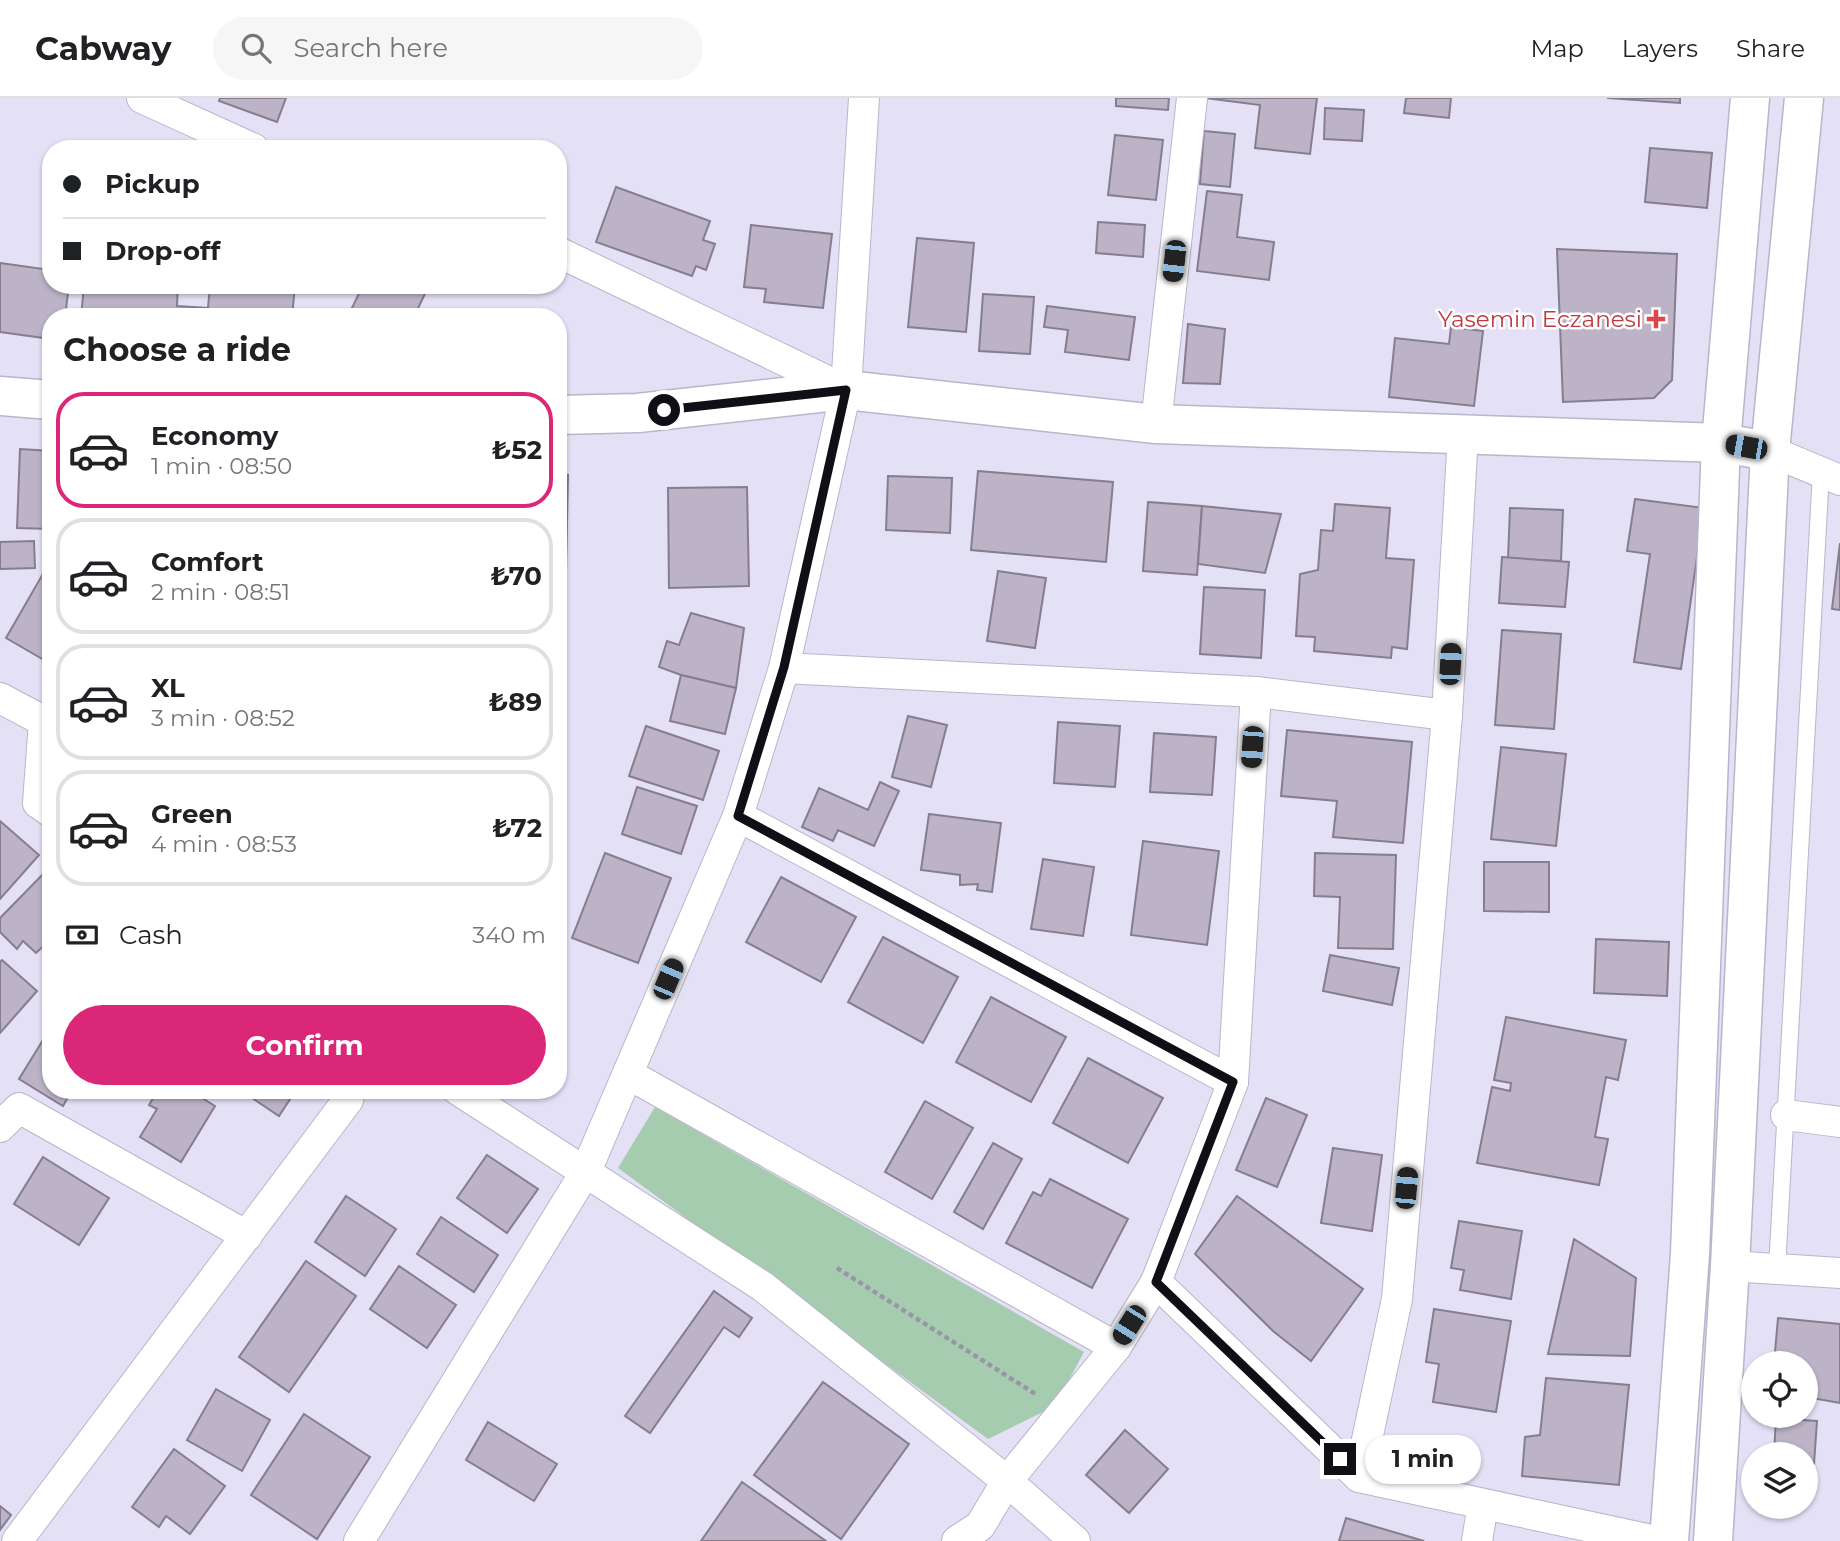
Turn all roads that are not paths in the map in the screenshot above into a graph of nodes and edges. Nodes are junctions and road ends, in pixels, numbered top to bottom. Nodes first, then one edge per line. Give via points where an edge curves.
1 (142, 98) edge
2 (864, 98) edge
3 (1192, 98) edge
4 (1750, 98) edge
5 (1804, 98) edge
6 (234, 140) edge
7 (567, 256) edge
8 (846, 390) junction
9 (0, 396) edge
10 (42, 399) edge
11 (567, 415) edge
12 (1156, 424) junction
13 (1463, 434) junction
14 (1721, 443) junction
15 (1770, 451) junction
16 (1830, 476) edge
17 (784, 667) junction
18 (1256, 692) junction
19 (0, 698) edge
20 (1447, 715) junction
21 (42, 720) edge
22 (42, 767) edge
23 (42, 806) edge
24 (738, 816) junction
25 (628, 1074) junction
26 (1233, 1082) junction
27 (348, 1099) edge
28 (472, 1099) edge
29 (1786, 1115) junction
30 (1840, 1122) edge
31 (0, 1127) edge
32 (586, 1171) junction
33 (247, 1236) junction
34 (1730, 1266) junction
35 (1777, 1269) junction
36 (1840, 1273) edge
37 (1156, 1282) junction
38 (1116, 1347) junction
39 (1359, 1477) junction
40 (1007, 1481) junction
41 (1483, 1504) junction
42 (17, 1541) edge
43 (359, 1541) edge
44 (957, 1541) edge
45 (1075, 1541) edge
46 (1477, 1541) edge
47 (1656, 1541) edge
48 (1669, 1541) edge
49 (1713, 1541) edge

1 - 6 street
2 - 8 street
3 - 12 street
4 - 14 main road
5 - 15 main road
7 - 8 street
8 - 11 main road via 638,413
8 - 12 main road
8 - 17 street
9 - 10 main road
12 - 13 main road
13 - 14 main road
13 - 20 street
14 - 15 main road
14 - 48 main road via 1690,1254
15 - 16 street
15 - 34 main road
16 - 29 lane
17 - 18 street
17 - 24 street
18 - 20 street
18 - 26 street
19 - 21 street
20 - 39 street via 1397,1299
22 - 23 street via 38,803
24 - 25 street
24 - 26 street
25 - 32 street
25 - 38 street
26 - 37 street
27 - 33 street
28 - 32 street
29 - 30 street
29 - 35 lane
31 - 33 street via 19,1108
32 - 40 street via 762,1286
32 - 43 street
33 - 42 street
34 - 35 street
34 - 49 main road
35 - 36 street
37 - 38 street
37 - 39 street
38 - 40 street
39 - 41 street
40 - 44 street via 980,1526
40 - 45 street
41 - 46 street
41 - 47 street

